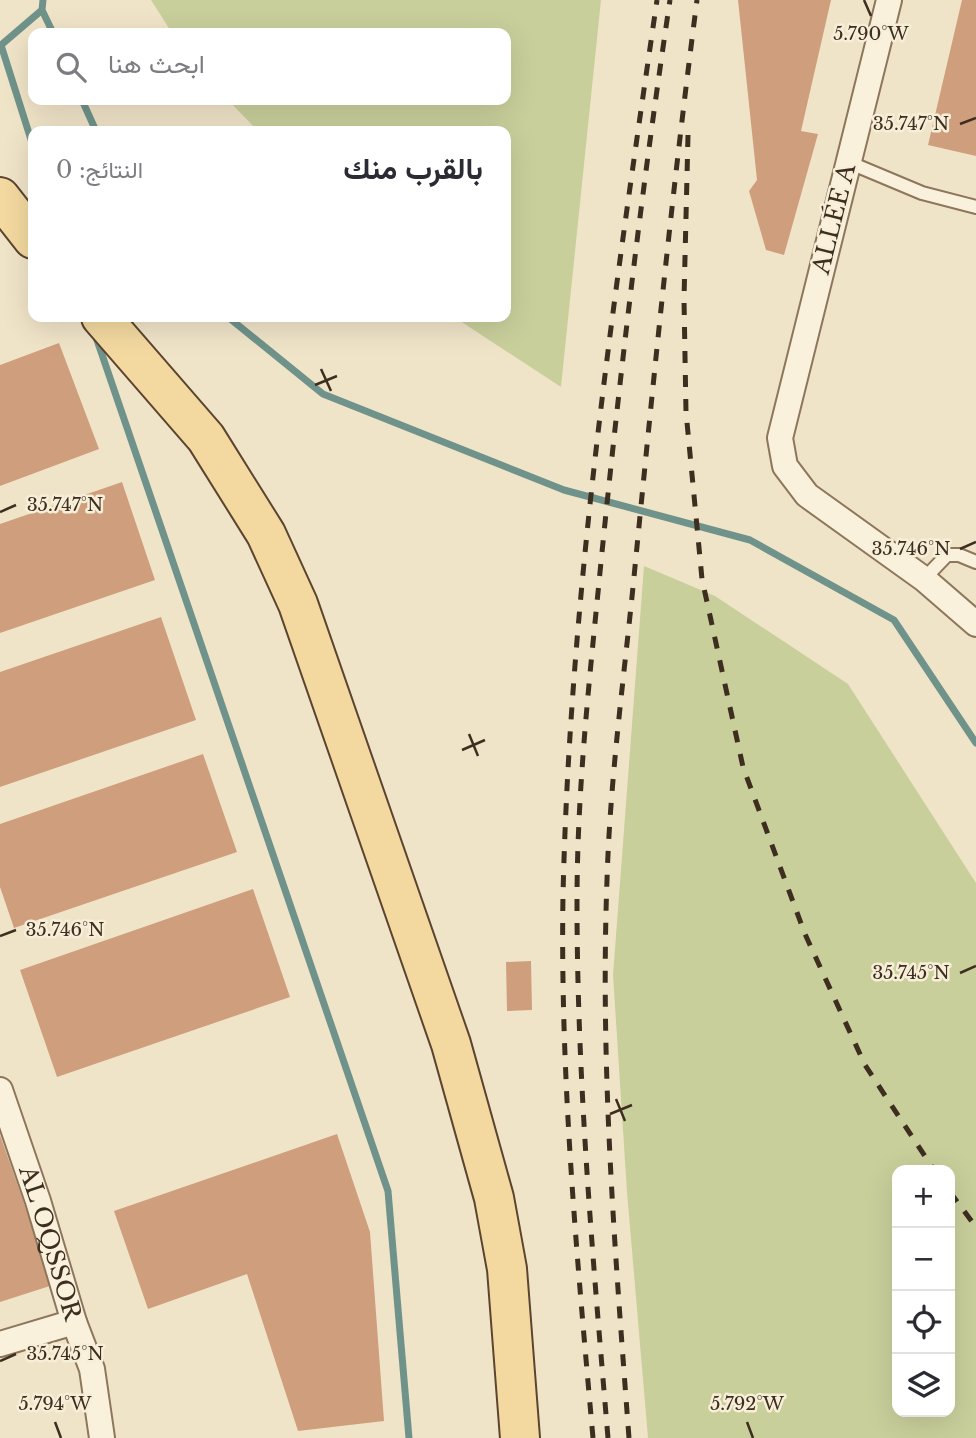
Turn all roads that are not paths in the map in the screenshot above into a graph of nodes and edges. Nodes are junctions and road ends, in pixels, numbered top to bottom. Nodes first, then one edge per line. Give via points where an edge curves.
1 (889, 0) edge
2 (848, 162) junction
3 (976, 207) edge
4 (105, 322) edge
5 (976, 562) edge
6 (924, 579) junction
7 (976, 624) edge
8 (0, 1090) edge
9 (74, 1322) junction
10 (0, 1344) edge
11 (102, 1438) edge
12 (520, 1438) edge

1 - 2 street, ALLÉE A
2 - 3 lane via 922,193
2 - 6 street, ALLÉE A via 780,438 785,466 807,495
4 - 12 main road via 206,438 266,534 298,604 451,1044 507,1269
5 - 6 lane via 947,555
6 - 7 street
8 - 9 street, AL OQSSOR
9 - 10 street
9 - 11 street, AL OQSSOR via 92,1369

